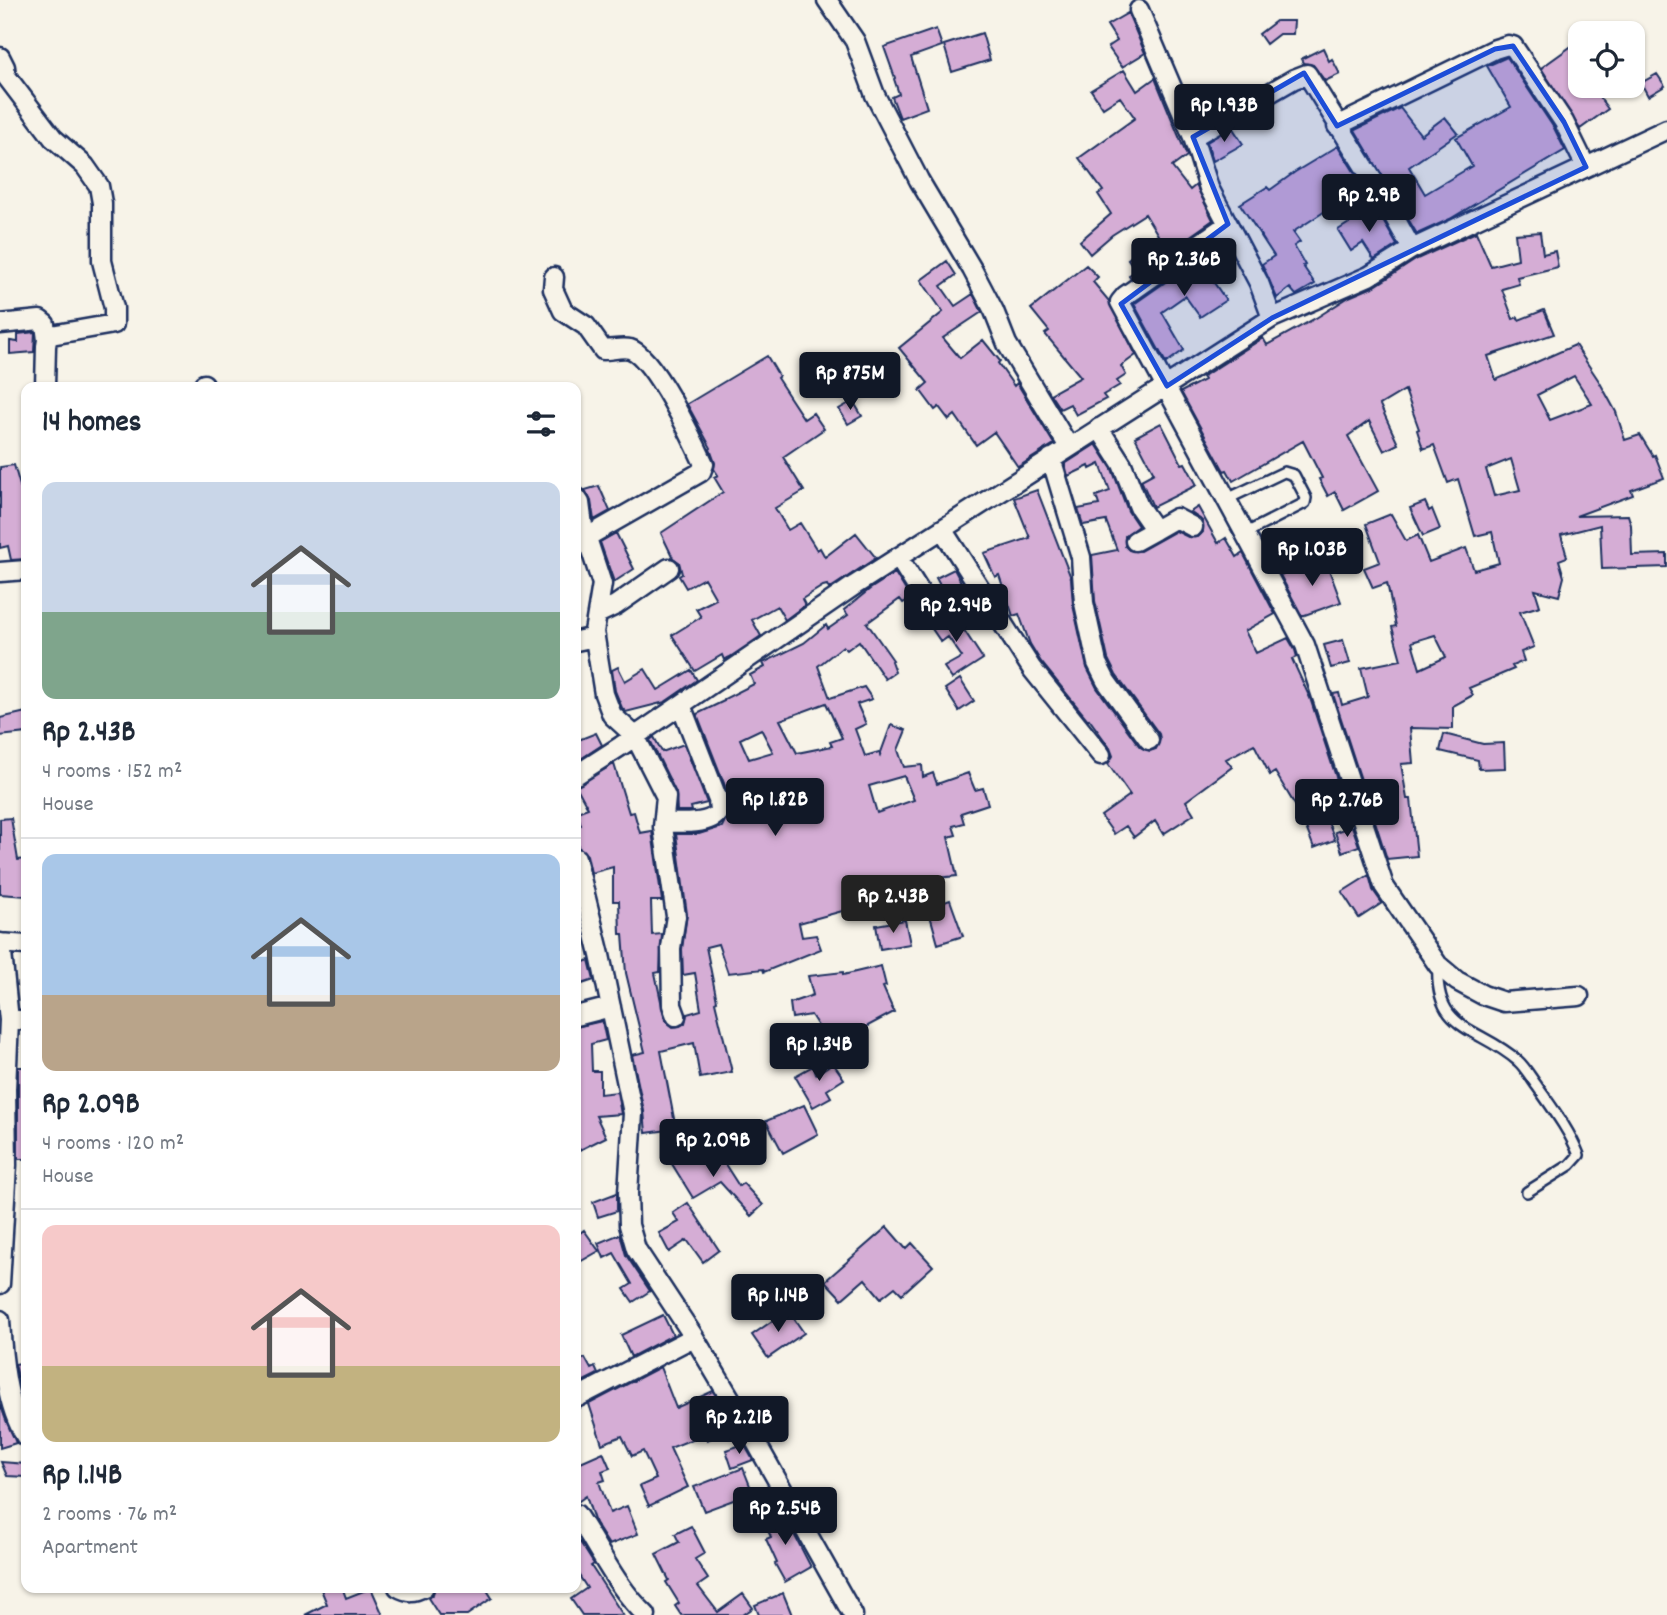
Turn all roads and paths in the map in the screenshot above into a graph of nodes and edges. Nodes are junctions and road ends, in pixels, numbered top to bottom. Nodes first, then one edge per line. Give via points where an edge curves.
1 (827, 0) edge
2 (1139, 10) dead end
3 (0, 57) edge
4 (1337, 126) junction
5 (1667, 129) edge
6 (1192, 137) junction
7 (1586, 167) junction
8 (1228, 223) junction
9 (1412, 249) junction
10 (554, 277) dead end
11 (1272, 318) junction
12 (0, 324) edge
13 (47, 340) junction
14 (45, 382) edge
15 (1167, 386) junction
16 (1100, 428) junction
17 (1069, 447) junction
18 (1051, 458) junction
19 (1225, 500) junction
20 (581, 510) edge
21 (1193, 527) dead end
22 (942, 529) junction
23 (1155, 530) junction
24 (1244, 534) junction
25 (587, 537) junction
26 (1135, 541) dead end
27 (898, 557) junction
28 (669, 568) dead end
29 (21, 570) edge
30 (0, 572) edge
31 (927, 603) dead end
32 (597, 614) junction
33 (586, 639) edge
34 (681, 705) junction
35 (629, 740) junction
36 (1149, 740) dead end
37 (1101, 755) dead end
38 (581, 772) edge
39 (664, 822) junction
40 (581, 879) edge
41 (0, 943) edge
42 (21, 944) edge
43 (1438, 965) junction
44 (1579, 996) dead end
45 (611, 1007) junction
46 (581, 1015) edge
47 (676, 1016) dead end
48 (18, 1020) edge
49 (3, 1089) edge
50 (1527, 1192) dead end
51 (0, 1284) edge
52 (0, 1320) edge
53 (694, 1337) junction
54 (581, 1395) edge
55 (21, 1429) edge
56 (581, 1521) edge
57 (646, 1615) edge
58 (853, 1615) edge

1 - 17 street via 855,41 875,96 972,269 1007,344
2 - 6 street
3 - 13 street via 6,76 53,138 94,176 102,203 102,261 114,324 58,332
4 - 6 street via 1320,92 1304,73
4 - 7 street via 1508,45 1564,122
4 - 9 street
5 - 7 street
6 - 8 street via 1209,188
7 - 9 street
8 - 11 street
8 - 15 street via 1121,300
9 - 11 street via 1369,276
10 - 25 street via 553,289 563,311 586,326 603,350 627,348 640,355 674,401 704,464 701,472
11 - 15 street
12 - 13 street via 40,320
13 - 14 street
15 - 16 street
15 - 19 street
16 - 17 street
16 - 23 street
17 - 18 street
18 - 22 street
18 - 36 street via 1081,557 1084,603 1097,663
19 - 24 street
19 - 24 lane via 1284,472 1294,475 1306,498 1301,507
20 - 25 street
21 - 23 street via 1176,519
22 - 27 street
22 - 37 street via 1032,669
23 - 26 street
24 - 43 street via 1305,645 1380,879
25 - 32 street via 602,584
27 - 31 street
27 - 34 street
28 - 32 street
29 - 30 street
32 - 33 street
33 - 35 street via 612,715
34 - 35 street
34 - 39 street via 719,811 706,820
35 - 38 street
35 - 39 street via 666,797
39 - 47 street via 676,916 671,948
40 - 45 street
41 - 42 street
41 - 48 street
43 - 44 street via 1457,981 1504,1002
43 - 50 lane via 1437,985 1450,1017 1520,1063 1569,1132 1579,1155
45 - 46 street
45 - 53 street via 634,1113 629,1225 636,1249
48 - 49 street
49 - 51 street via 7,1165
52 - 55 street via 12,1405
53 - 54 street
53 - 58 street
56 - 57 street via 615,1580

